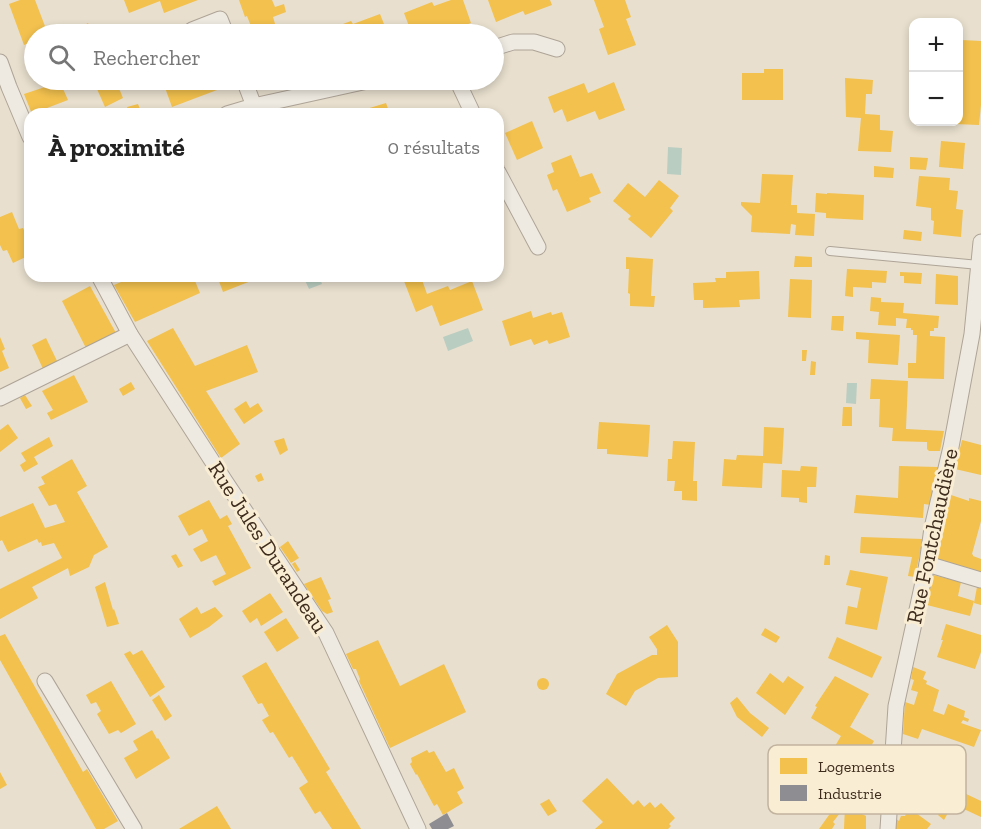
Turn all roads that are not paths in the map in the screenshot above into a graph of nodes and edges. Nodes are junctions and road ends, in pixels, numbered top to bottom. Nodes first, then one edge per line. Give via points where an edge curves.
1 (207, 24) edge
2 (222, 24) edge
3 (504, 45) edge
4 (557, 49) dead end
5 (0, 63) edge
6 (247, 90) edge
7 (327, 90) edge
8 (462, 90) edge
9 (254, 106) junction
10 (247, 108) edge
11 (470, 108) edge
12 (24, 122) edge
13 (504, 184) edge
14 (981, 242) edge
15 (538, 247) dead end
16 (830, 251) dead end
17 (979, 265) junction
18 (102, 282) edge
19 (130, 334) junction
20 (976, 335) edge
21 (0, 398) edge
22 (927, 564) junction
23 (981, 580) edge
24 (45, 681) dead end
25 (893, 745) edge
26 (889, 814) edge
27 (134, 829) edge
28 (418, 829) edge
29 (888, 829) edge

1 - 2 street via 220,19
3 - 4 street via 534,42
5 - 12 street
6 - 9 street
7 - 9 street
8 - 11 street
9 - 10 street
13 - 15 street
14 - 17 street, Rue Fontchaudière
16 - 17 lane
17 - 20 street, Rue Fontchaudière
18 - 19 street, Rue Jules Durandeau
19 - 21 street
19 - 28 street, Rue Jules Durandeau via 326,633
20 - 22 street, Rue Fontchaudière
22 - 23 street
22 - 25 street, Rue Fontchaudière via 896,706
24 - 27 street
26 - 29 street, Rue Fontchaudière

